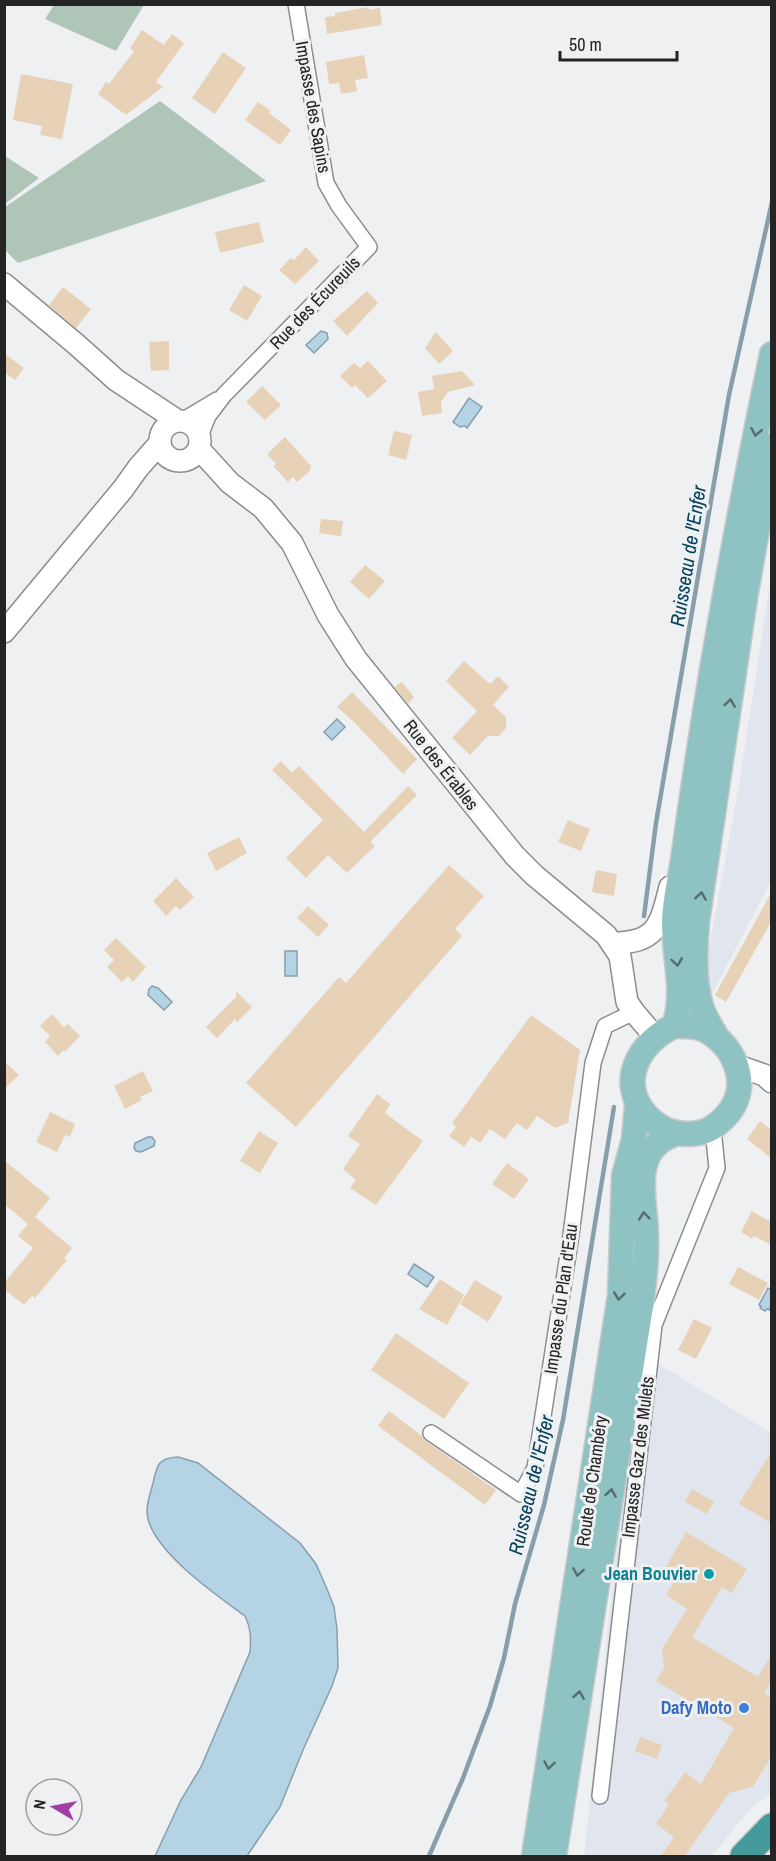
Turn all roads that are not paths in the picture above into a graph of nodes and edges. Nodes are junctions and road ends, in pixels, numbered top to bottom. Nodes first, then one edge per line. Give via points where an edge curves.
1 (296, 4) edge
2 (339, 206) joint
3 (4, 285) edge
4 (771, 354) edge
5 (116, 380) junction
6 (224, 395) junction
7 (180, 421) junction
8 (771, 446) edge
9 (180, 447) junction
10 (4, 632) edge
11 (691, 799) junction
12 (612, 943) junction
13 (634, 1012) junction
14 (665, 1032) junction
15 (718, 1039) junction
16 (738, 1066) junction
17 (769, 1073) edge
18 (638, 1105) junction
19 (713, 1129) junction
20 (675, 1134) junction
21 (431, 1433) dead end
22 (600, 1796) dead end
23 (771, 1827) edge
24 (771, 1845) edge
25 (534, 1857) edge
26 (554, 1857) edge
27 (744, 1857) edge
28 (762, 1857) edge

1 - 2 street, Impasse des Sapins via 321,161 326,183
2 - 6 street, Rue des Écureuils via 369,247
3 - 5 street
4 -> 11 main road
5 - 7 street
5 - 9 street
6 - 7 street, Rue des Écureuils
6 - 9 street, Rue des Écureuils
7 - 9 street via 193,426
15 -> 8 main road via 701,1007 696,985 697,922
9 - 10 street via 123,489
9 - 12 street, Rue des Érables via 263,508 292,543 356,659 515,856
11 - 12 street via 665,909 656,926 651,935 634,943
11 -> 14 main road via 674,920 680,1005
12 - 13 street, Rue des Érables via 620,956 627,1002
13 - 14 street, Rue des Érables
13 - 21 street, Impasse du Plan d'Eau via 605,1026 593,1063 535,1468 521,1494
14 - 15 main road via 690,1026 704,1029
14 - 18 main road via 639,1055 633,1086
15 - 16 main road
16 - 17 street
16 - 19 main road via 740,1088 733,1109
18 - 20 main road via 654,1124
18 -> 25 main road, Route de Chambéry via 624,1176 620,1295
19 - 20 main road
19 - 22 street, Impasse Gaz des Mulets via 717,1168 654,1325
26 -> 20 main road, Route de Chambéry via 641,1306 646,1265 642,1176 655,1148 663,1138
23 - 27 highway
24 - 28 highway

